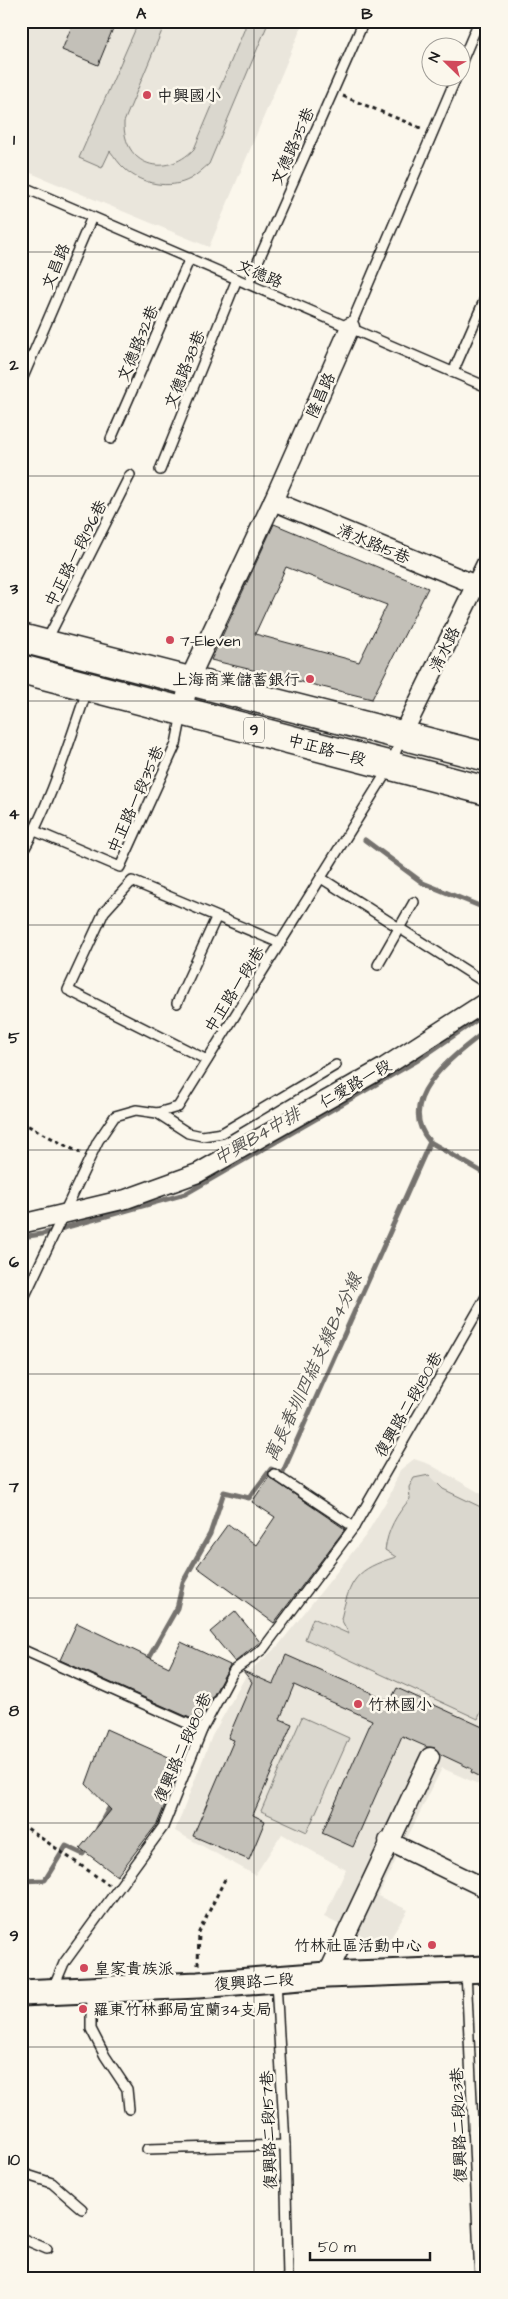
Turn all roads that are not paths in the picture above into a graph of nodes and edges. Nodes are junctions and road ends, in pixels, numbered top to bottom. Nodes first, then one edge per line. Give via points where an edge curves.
1 (364, 21) edge
2 (479, 21) edge
3 (470, 42) edge
4 (452, 88) edge
5 (23, 187) edge
6 (21, 198) edge
7 (92, 217) junction
8 (190, 258) junction
9 (237, 279) junction
10 (248, 284) junction
11 (487, 294) edge
12 (350, 327) junction
13 (453, 372) junction
14 (21, 382) edge
15 (487, 387) edge
16 (111, 439) dead end
17 (160, 470) dead end
18 (130, 475) dead end
19 (273, 500) junction
20 (487, 562) edge
21 (476, 585) junction
22 (33, 641) edge
23 (21, 669) edge
24 (189, 680) junction
25 (89, 686) junction
26 (183, 711) junction
27 (402, 735) junction
28 (487, 757) edge
29 (391, 766) junction
30 (487, 791) edge
31 (35, 831) junction
32 (21, 855) edge
33 (320, 878) junction
34 (414, 902) dead end
35 (216, 918) junction
36 (400, 928) junction
37 (280, 944) junction
38 (378, 965) dead end
39 (487, 984) edge
40 (487, 1001) edge
41 (177, 1003) dead end
42 (207, 1060) junction
43 (336, 1065) dead end
44 (156, 1113) junction
45 (63, 1213) junction
46 (21, 1224) edge
47 (487, 1295) edge
48 (21, 1304) edge
49 (274, 1474) dead end
50 (354, 1527) junction
51 (21, 1649) edge
52 (202, 1730) junction
53 (430, 1757) dead end
54 (388, 1841) junction
55 (487, 1889) edge
56 (476, 1970) edge
57 (327, 1975) junction
58 (276, 1980) junction
59 (91, 1990) junction
60 (52, 1991) junction
61 (21, 1994) edge
62 (129, 2109) dead end
63 (487, 2130) edge
64 (472, 2131) junction
65 (285, 2145) junction
66 (147, 2149) dead end
67 (21, 2173) edge
68 (82, 2210) dead end
69 (477, 2224) junction
70 (487, 2224) edge
71 (21, 2238) edge
72 (47, 2249) dead end
73 (288, 2278) edge
74 (480, 2278) edge

1 - 10 lane, 文德路35巷
2 - 3 lane
4 - 12 lane, 隆昌路
5 - 6 lane
5 - 7 lane, 文德路
7 - 8 lane, 文德路
7 - 14 lane, 文昌路
8 - 9 lane, 文德路
8 - 16 lane, 文德路32巷
9 - 10 lane, 文德路
9 - 17 lane, 文德路38巷
10 - 12 lane, 文德路
11 - 13 lane
12 - 13 lane, 文德路
12 - 19 street, 隆昌路
13 - 15 lane, 文德路
18 - 22 lane, 中正路一段196巷
19 - 21 street, 清水路15巷
19 - 24 street, 隆昌路
20 - 21 street, 清水路
21 - 27 street, 清水路
22 - 24 main road, 中正路一段 / 9
23 - 25 main road, 中正路一段 / 9
24 - 26 street, 隆昌路
24 - 27 main road, 中正路一段 / 9
25 - 26 main road, 中正路一段 / 9
25 - 31 lane
26 - 29 main road, 中正路一段 / 9
26 - 31 lane, 中正路一段35巷 via 176,744 120,867
27 - 28 main road, 中正路一段 / 9
27 - 29 lane, 中正路一段1巷
29 - 30 main road, 中正路一段 / 9
29 - 33 lane, 中正路一段1巷
31 - 32 lane
33 - 36 lane
33 - 37 lane, 中正路一段1巷
34 - 36 lane
35 - 37 lane
35 - 41 lane
35 - 42 lane via 132,881 104,912 68,990
36 - 38 lane
36 - 39 lane
37 - 42 lane, 中正路一段1巷
40 - 45 street, 仁愛路一段 via 383,1068 198,1173 126,1199
42 - 44 lane, 中正路一段1巷 via 178,1107
43 - 44 lane via 222,1133 202,1136 188,1133
44 - 45 lane, 中正路一段1巷 via 136,1110 115,1116 98,1141
45 - 46 street, 仁愛路一段
45 - 48 lane, 中正路一段1巷
47 - 50 lane, 復興路二段180巷
49 - 50 lane
50 - 52 lane, 復興路二段180巷 via 263,1649 234,1670
51 - 52 lane
52 - 60 lane, 復興路二段180巷 via 163,1827 64,1963
53 - 54 street
54 - 55 street
54 - 57 street
56 - 57 main road, 復興路二段
56 - 64 lane, 復興路二段123巷
57 - 58 main road, 復興路二段
58 - 59 main road, 復興路二段
58 - 65 lane, 復興路二段157巷
59 - 60 main road, 復興路二段
59 - 62 lane via 91,2029 127,2089
60 - 61 main road, 復興路二段
63 - 64 lane
64 - 69 lane, 復興路二段123巷
65 - 66 lane
65 - 73 lane, 復興路二段157巷
67 - 68 lane via 52,2183
69 - 70 lane
69 - 74 lane, 復興路二段123巷
71 - 72 lane

